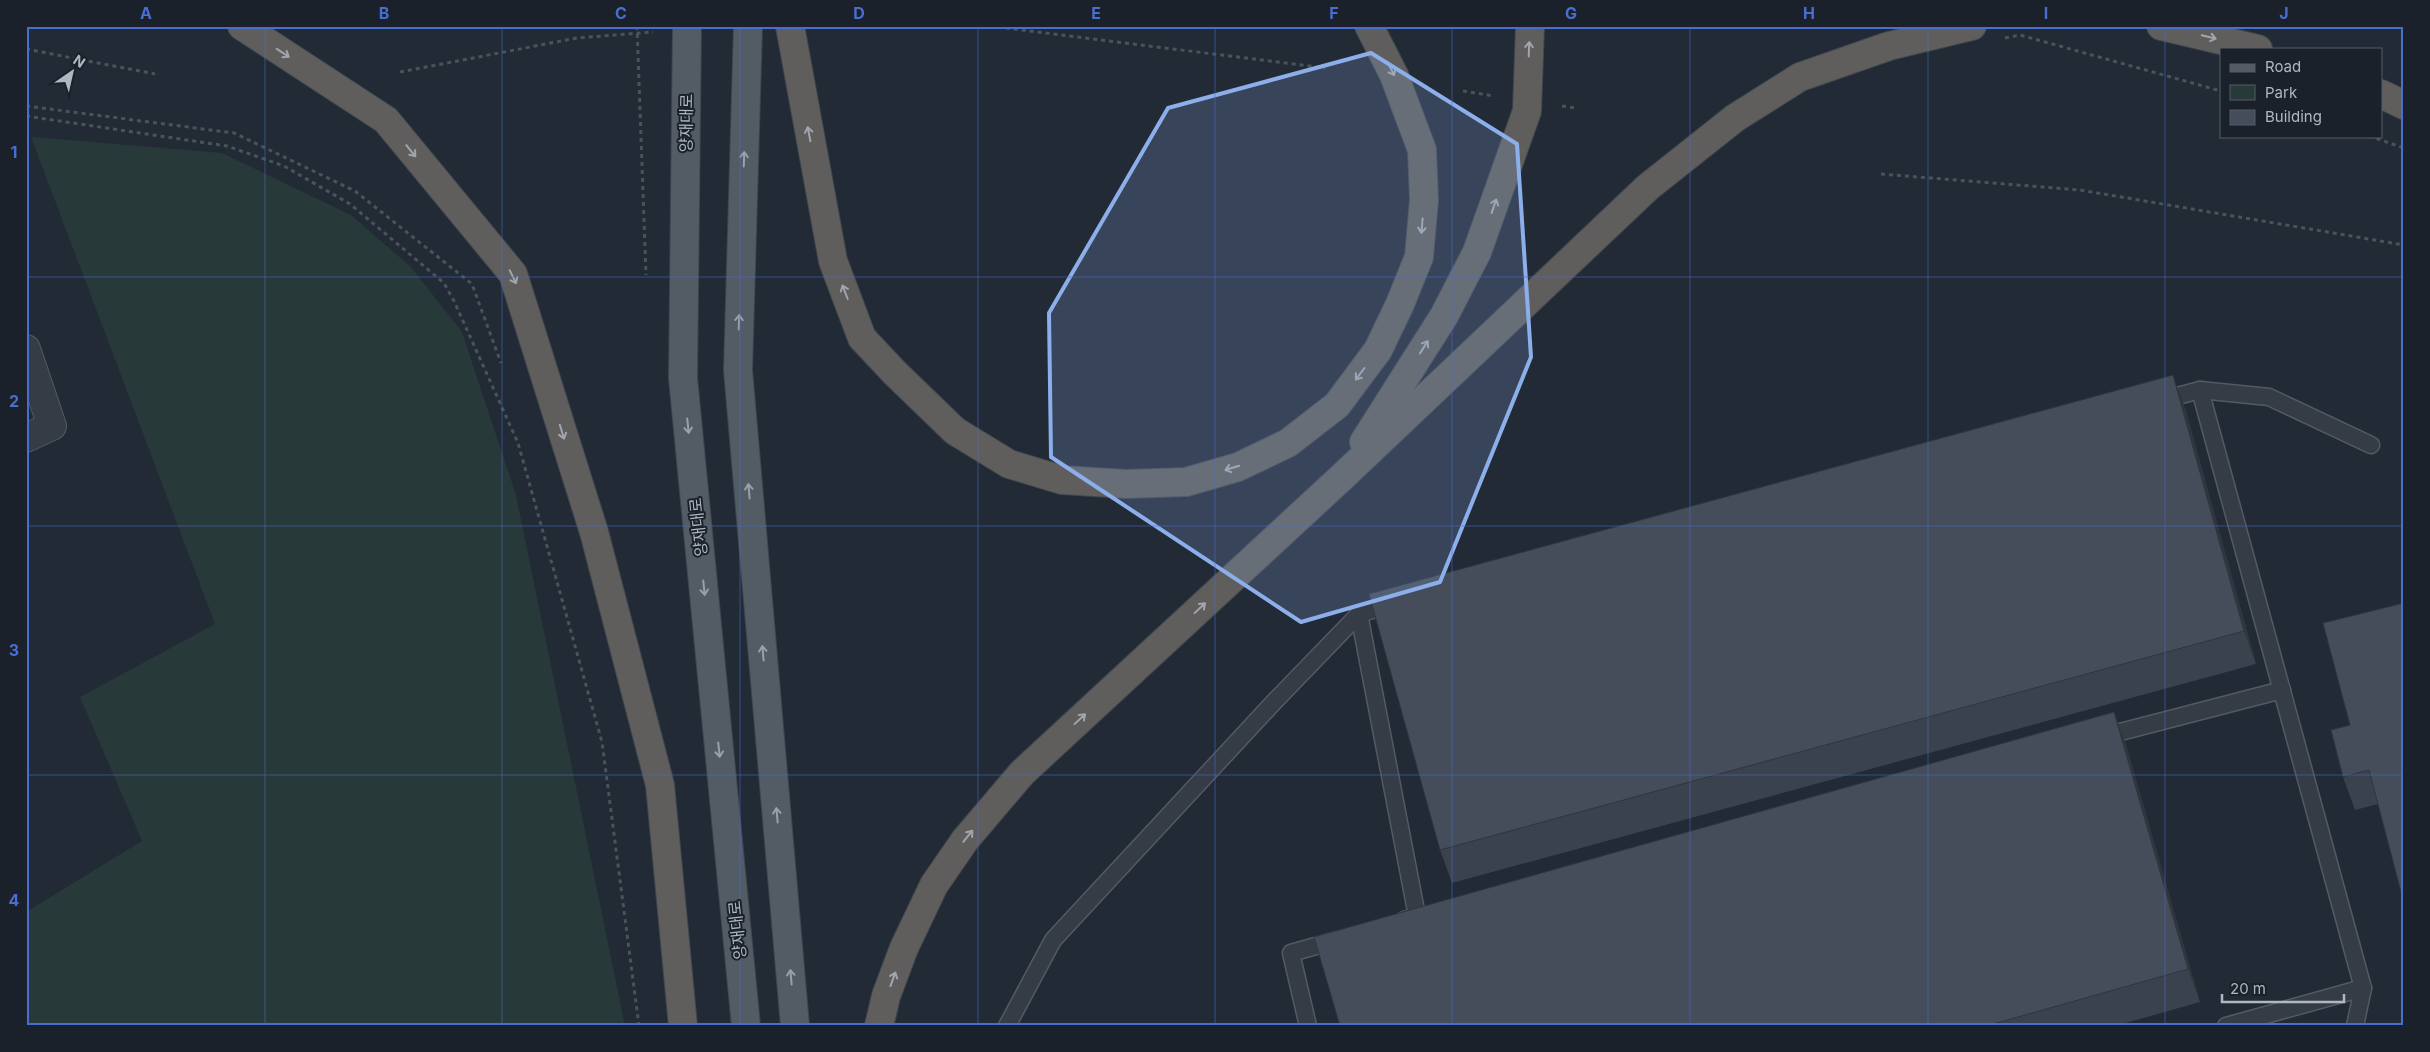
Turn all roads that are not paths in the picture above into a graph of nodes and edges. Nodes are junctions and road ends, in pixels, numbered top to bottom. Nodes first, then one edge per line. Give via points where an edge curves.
1 (242, 26) edge
2 (688, 26) edge
3 (748, 26) edge
4 (790, 26) edge
5 (1369, 26) edge
6 (1530, 26) edge
7 (1972, 26) edge
8 (2161, 26) edge
9 (2254, 48) edge
10 (2382, 94) edge
11 (2404, 105) edge
12 (26, 349) edge
13 (2200, 390) junction
14 (2142, 405) edge
15 (26, 438) edge
16 (2371, 445) dead end
17 (1342, 477) junction
18 (1408, 601) edge
19 (1359, 614) junction
20 (2282, 690) junction
21 (2090, 740) edge
22 (1436, 911) edge
23 (1417, 916) junction
24 (1390, 924) edge
25 (1354, 935) edge
26 (2363, 988) junction
27 (683, 1026) edge
28 (746, 1026) edge
29 (795, 1026) edge
30 (879, 1026) edge
31 (1007, 1026) edge
32 (1308, 1026) edge
33 (2226, 1026) edge
34 (2355, 1026) edge

1 -> 27 highway via 386,120 513,274 594,532 660,786
2 -> 28 main road, 양재대로, bridge via 683,378
29 -> 3 main road via 738,370
5 -> 4 highway via 1394,75 1422,150 1424,200 1419,256 1378,350 1337,405 1288,443 1238,467 1186,482 1126,484 1062,480 1009,464 955,431 862,338 833,261
17 -> 6 highway, bridge via 1444,316 1478,252 1527,111
7 - 17 highway via 1889,46 1800,77 1735,118 1648,187
8 -> 9 highway
10 - 11 highway
12 - 15 street via 52,426
13 - 14 lane
13 - 16 lane via 2270,397
13 - 20 lane
30 -> 17 highway via 886,996 908,939 934,885 971,832 1022,773
18 - 19 lane
19 - 23 lane
19 - 31 lane via 1053,940
20 - 21 lane
20 - 26 lane
22 - 23 lane
23 - 24 lane
25 - 32 lane via 1291,953
26 - 33 lane
26 - 34 lane

